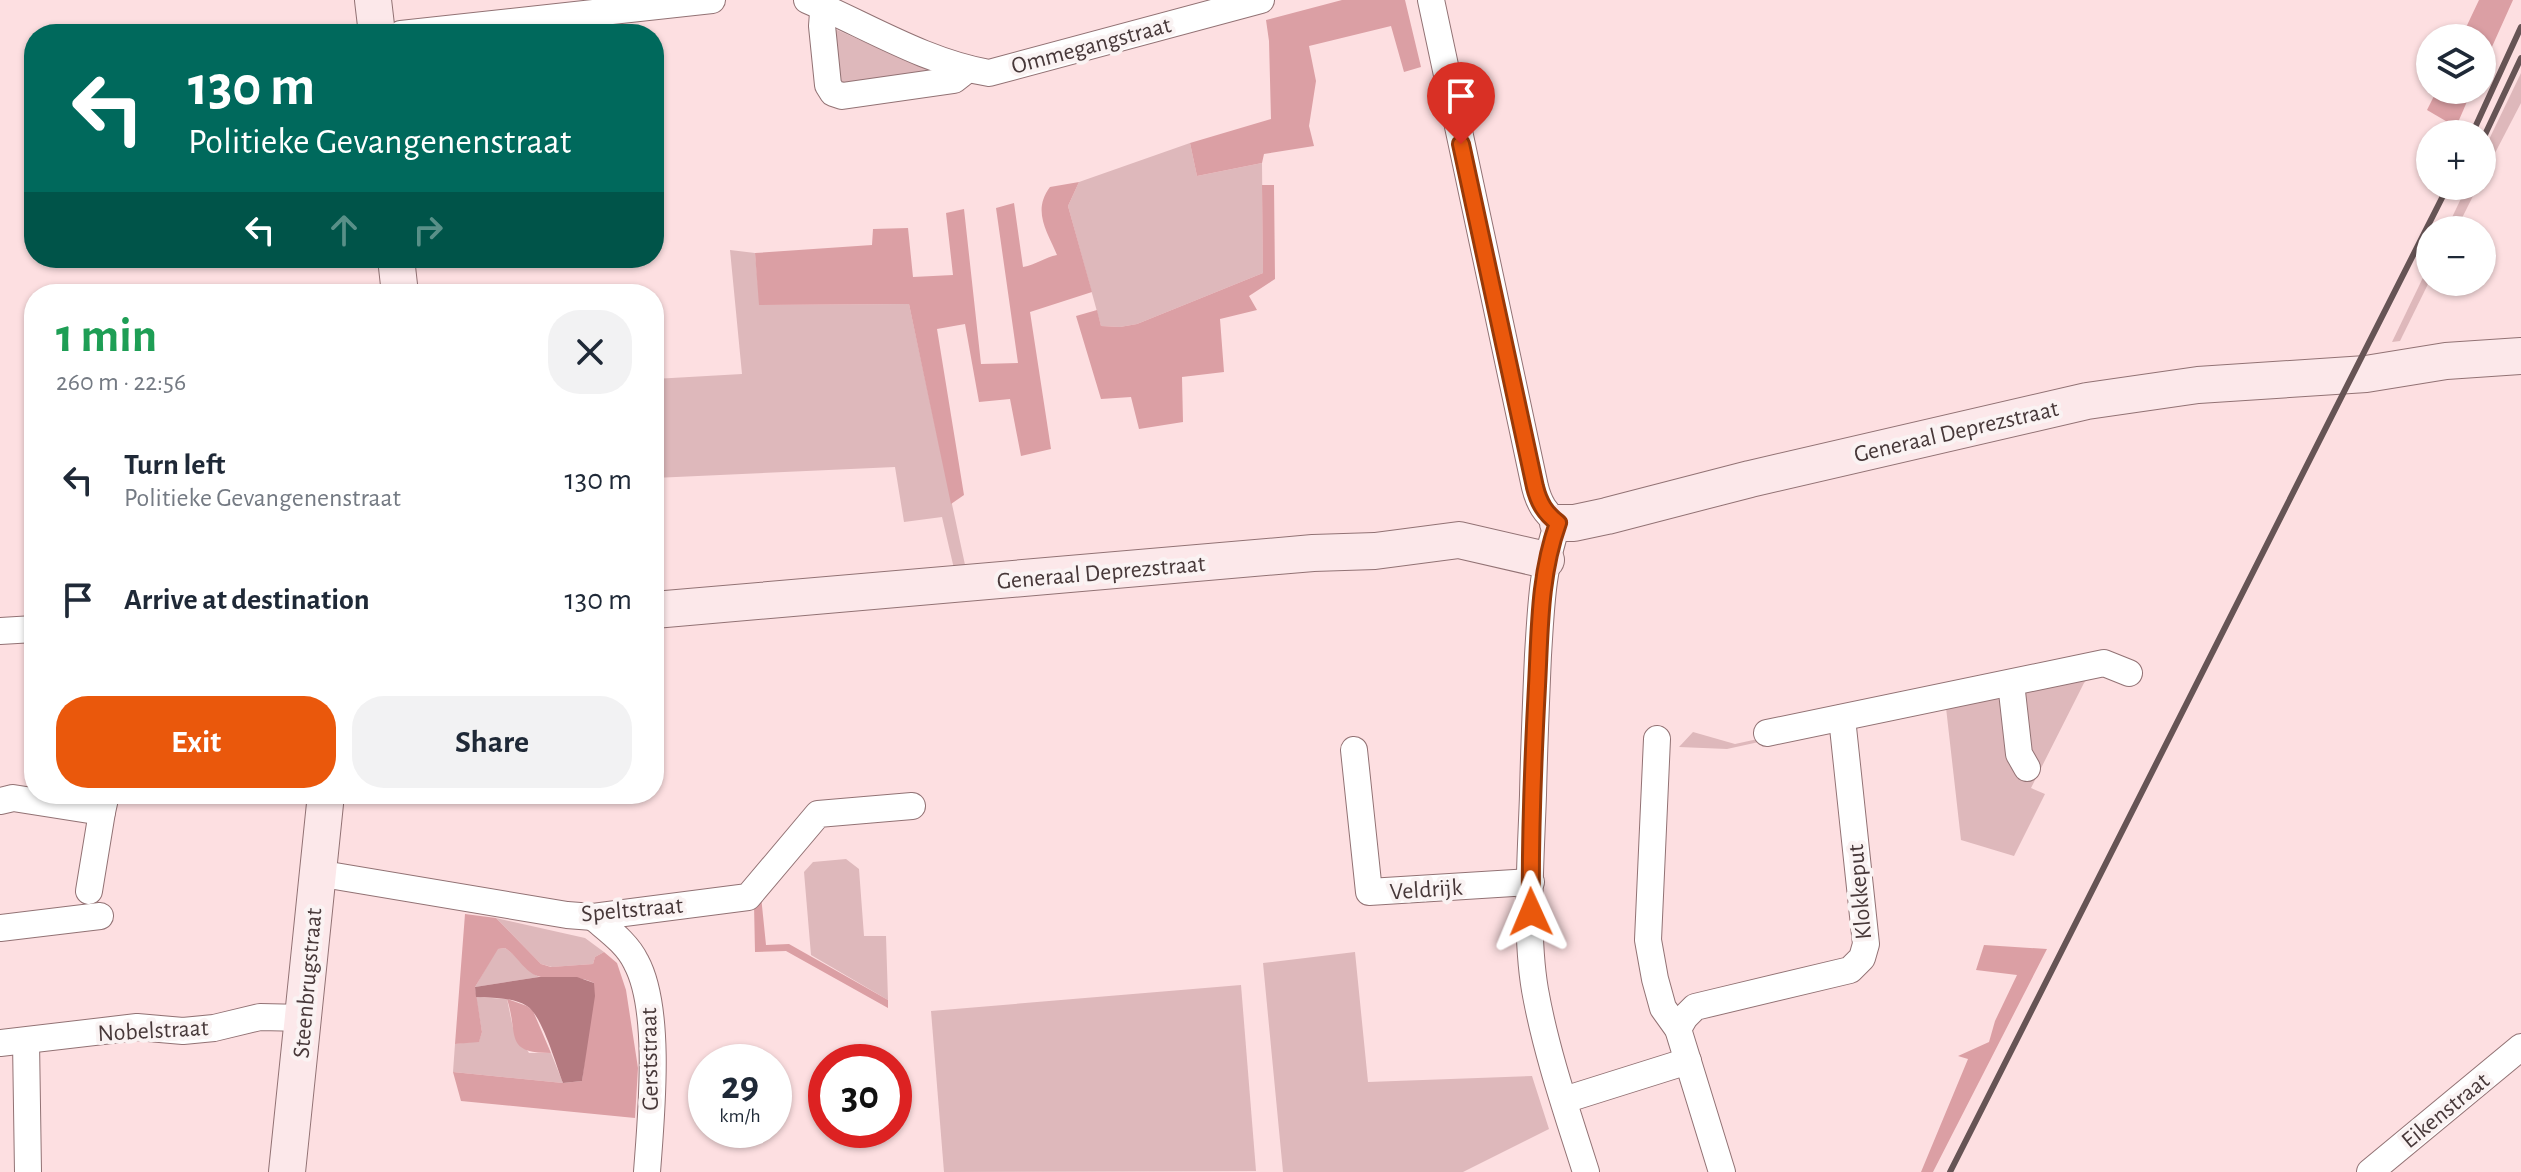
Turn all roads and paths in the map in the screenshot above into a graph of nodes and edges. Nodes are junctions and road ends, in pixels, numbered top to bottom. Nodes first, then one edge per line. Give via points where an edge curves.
1 (373, 0) edge
2 (712, 0) edge
3 (1261, 0) edge
4 (1431, 0) edge
5 (819, 2) edge
6 (376, 24) edge
7 (492, 24) edge
8 (968, 69) junction
9 (2521, 356) edge
10 (1558, 523) junction
11 (1546, 560) junction
12 (664, 609) edge
13 (24, 630) edge
14 (0, 631) edge
15 (2129, 673) dead end
16 (2011, 683) junction
17 (1842, 718) junction
18 (1767, 733) dead end
19 (1657, 739) dead end
20 (1354, 750) dead end
21 (2027, 768) dead end
22 (24, 799) edge
23 (0, 801) edge
24 (104, 804) edge
25 (325, 804) edge
26 (912, 806) dead end
27 (317, 873) junction
28 (1531, 882) junction
29 (89, 891) dead end
30 (100, 916) dead end
31 (593, 917) junction
32 (0, 928) edge
33 (305, 1018) junction
34 (1678, 1029) junction
35 (13, 1042) edge
36 (2521, 1047) edge
37 (1688, 1061) junction
38 (1564, 1100) junction
39 (28, 1172) edge
40 (287, 1172) edge
41 (647, 1172) edge
42 (1586, 1172) edge
43 (1722, 1172) edge
44 (2370, 1172) edge

1 - 6 street
2 - 7 street
3 - 8 street, Ommegangstraat via 989,73
4 - 10 street via 1538,500
5 - 8 street, Ommegangstraat via 852,23
5 - 8 street, Ommegangstraat via 833,93 954,80
9 - 10 street, Generaal Deprezstraat via 2198,385 2087,401 1607,516
10 - 11 street
11 - 12 street, Generaal Deprezstraat via 1459,540
11 - 28 street
13 - 14 street
15 - 16 street via 2104,663
16 - 17 street
16 - 21 street via 2019,754
17 - 18 street
17 - 34 street, Klokkeput via 1866,944 1862,958 1850,970 1695,1007
19 - 34 street via 1648,940 1663,1008
20 - 28 street, Veldrijk via 1369,892
22 - 23 street
24 - 29 street
25 - 27 street, Steenbrugstraat
26 - 31 street, Speltstraat via 818,814 748,897
27 - 31 street, Speltstraat
27 - 33 street, Steenbrugstraat
28 - 38 street via 1535,987
30 - 32 street
31 - 41 street, Gerststraat via 636,962 648,995 653,1089
33 - 35 street, Nobelstraat via 260,1017 183,1031 137,1027
33 - 40 street, Steenbrugstraat
34 - 37 street
35 - 39 street
36 - 44 street, Eikenstraat
37 - 38 street
37 - 43 street
38 - 42 street

